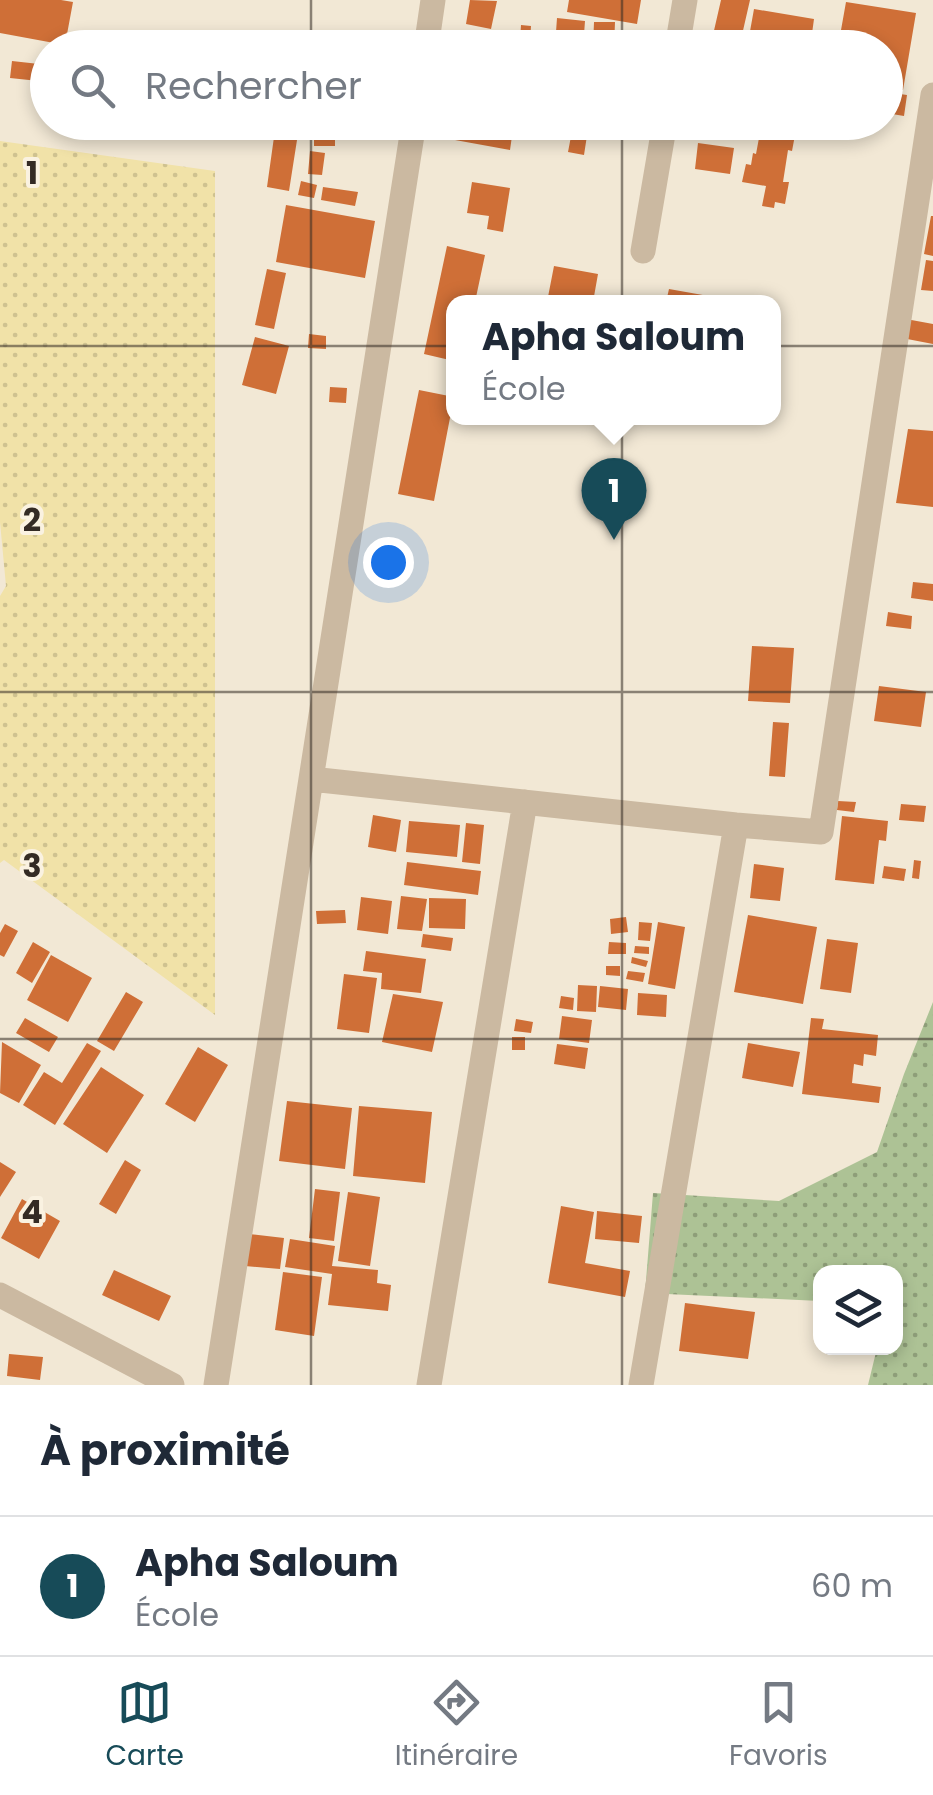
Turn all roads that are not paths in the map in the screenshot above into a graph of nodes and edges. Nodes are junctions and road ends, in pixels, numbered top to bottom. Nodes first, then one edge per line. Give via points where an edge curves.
1 (433, 0) edge
2 (685, 0) edge
3 (429, 30) edge
4 (680, 30) edge
5 (933, 95) edge
6 (411, 140) edge
7 (662, 140) edge
8 (644, 252) dead end
9 (311, 779) junction
10 (525, 802) junction
11 (736, 825) junction
12 (0, 1294) edge
13 (172, 1385) edge
14 (216, 1385) edge
15 (429, 1385) edge
16 (642, 1385) edge

1 - 3 street
2 - 4 street
5 - 11 street via 821,832
6 - 9 street
7 - 8 street
9 - 10 street
9 - 14 street
10 - 11 street
10 - 15 street
11 - 16 street
12 - 13 street

